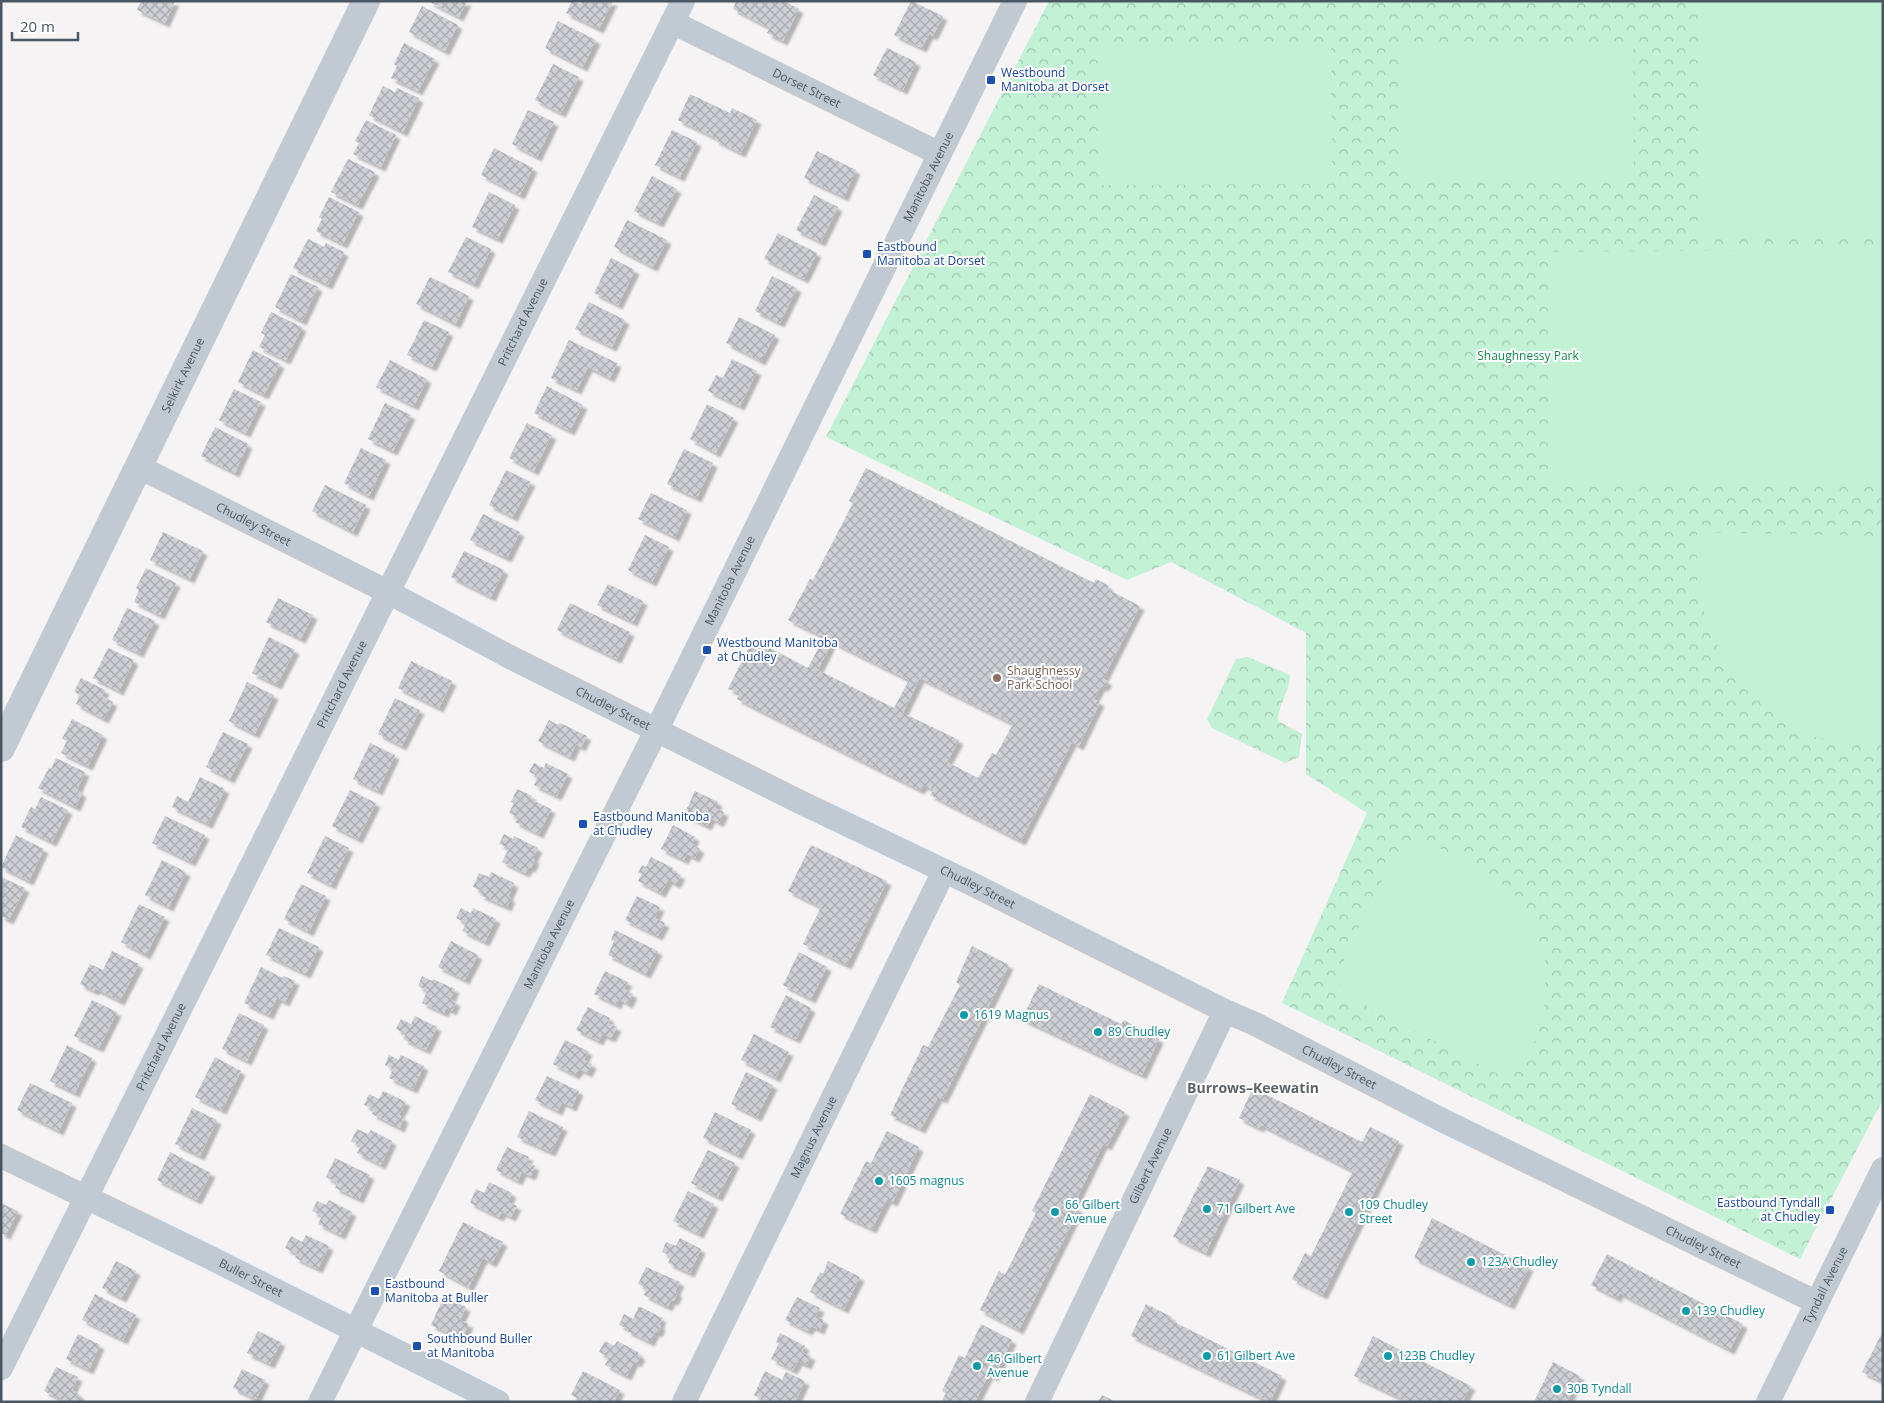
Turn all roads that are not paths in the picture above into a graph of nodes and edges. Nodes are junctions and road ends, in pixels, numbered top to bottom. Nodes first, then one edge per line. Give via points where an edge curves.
1 (366, 1) edge
2 (1015, 1) edge
3 (678, 12) edge
4 (940, 154) junction
5 (139, 467) junction
6 (388, 592) junction
7 (656, 730) junction
8 (1, 748) edge
9 (944, 871) junction
10 (1225, 1011) junction
11 (1, 1156) edge
12 (1883, 1169) edge
13 (86, 1198) junction
14 (1816, 1302) junction
15 (355, 1331) junction
16 (1, 1368) edge
17 (320, 1402) edge
18 (498, 1402) edge
19 (684, 1402) edge
20 (1037, 1402) edge
21 (1768, 1402) edge

1 - 5 street, Selkirk Avenue
2 - 4 street, Manitoba Avenue
3 - 4 street, Dorset Street
3 - 6 street, Pritchard Avenue
4 - 7 street, Manitoba Avenue
5 - 6 street, Chudley Street
5 - 8 street, Selkirk Avenue
6 - 7 street, Chudley Street
6 - 13 street, Pritchard Avenue
7 - 9 street, Chudley Street
7 - 15 street, Manitoba Avenue
9 - 10 street, Chudley Street
9 - 19 street, Magnus Avenue
10 - 14 street, Chudley Street
10 - 20 street, Gilbert Avenue
11 - 13 street, Buller Street
12 - 14 street, Tyndall Avenue
13 - 15 street, Buller Street
13 - 16 street, Pritchard Avenue
14 - 21 street, Tyndall Avenue
15 - 17 street, Manitoba Avenue
15 - 18 street, Buller Street

